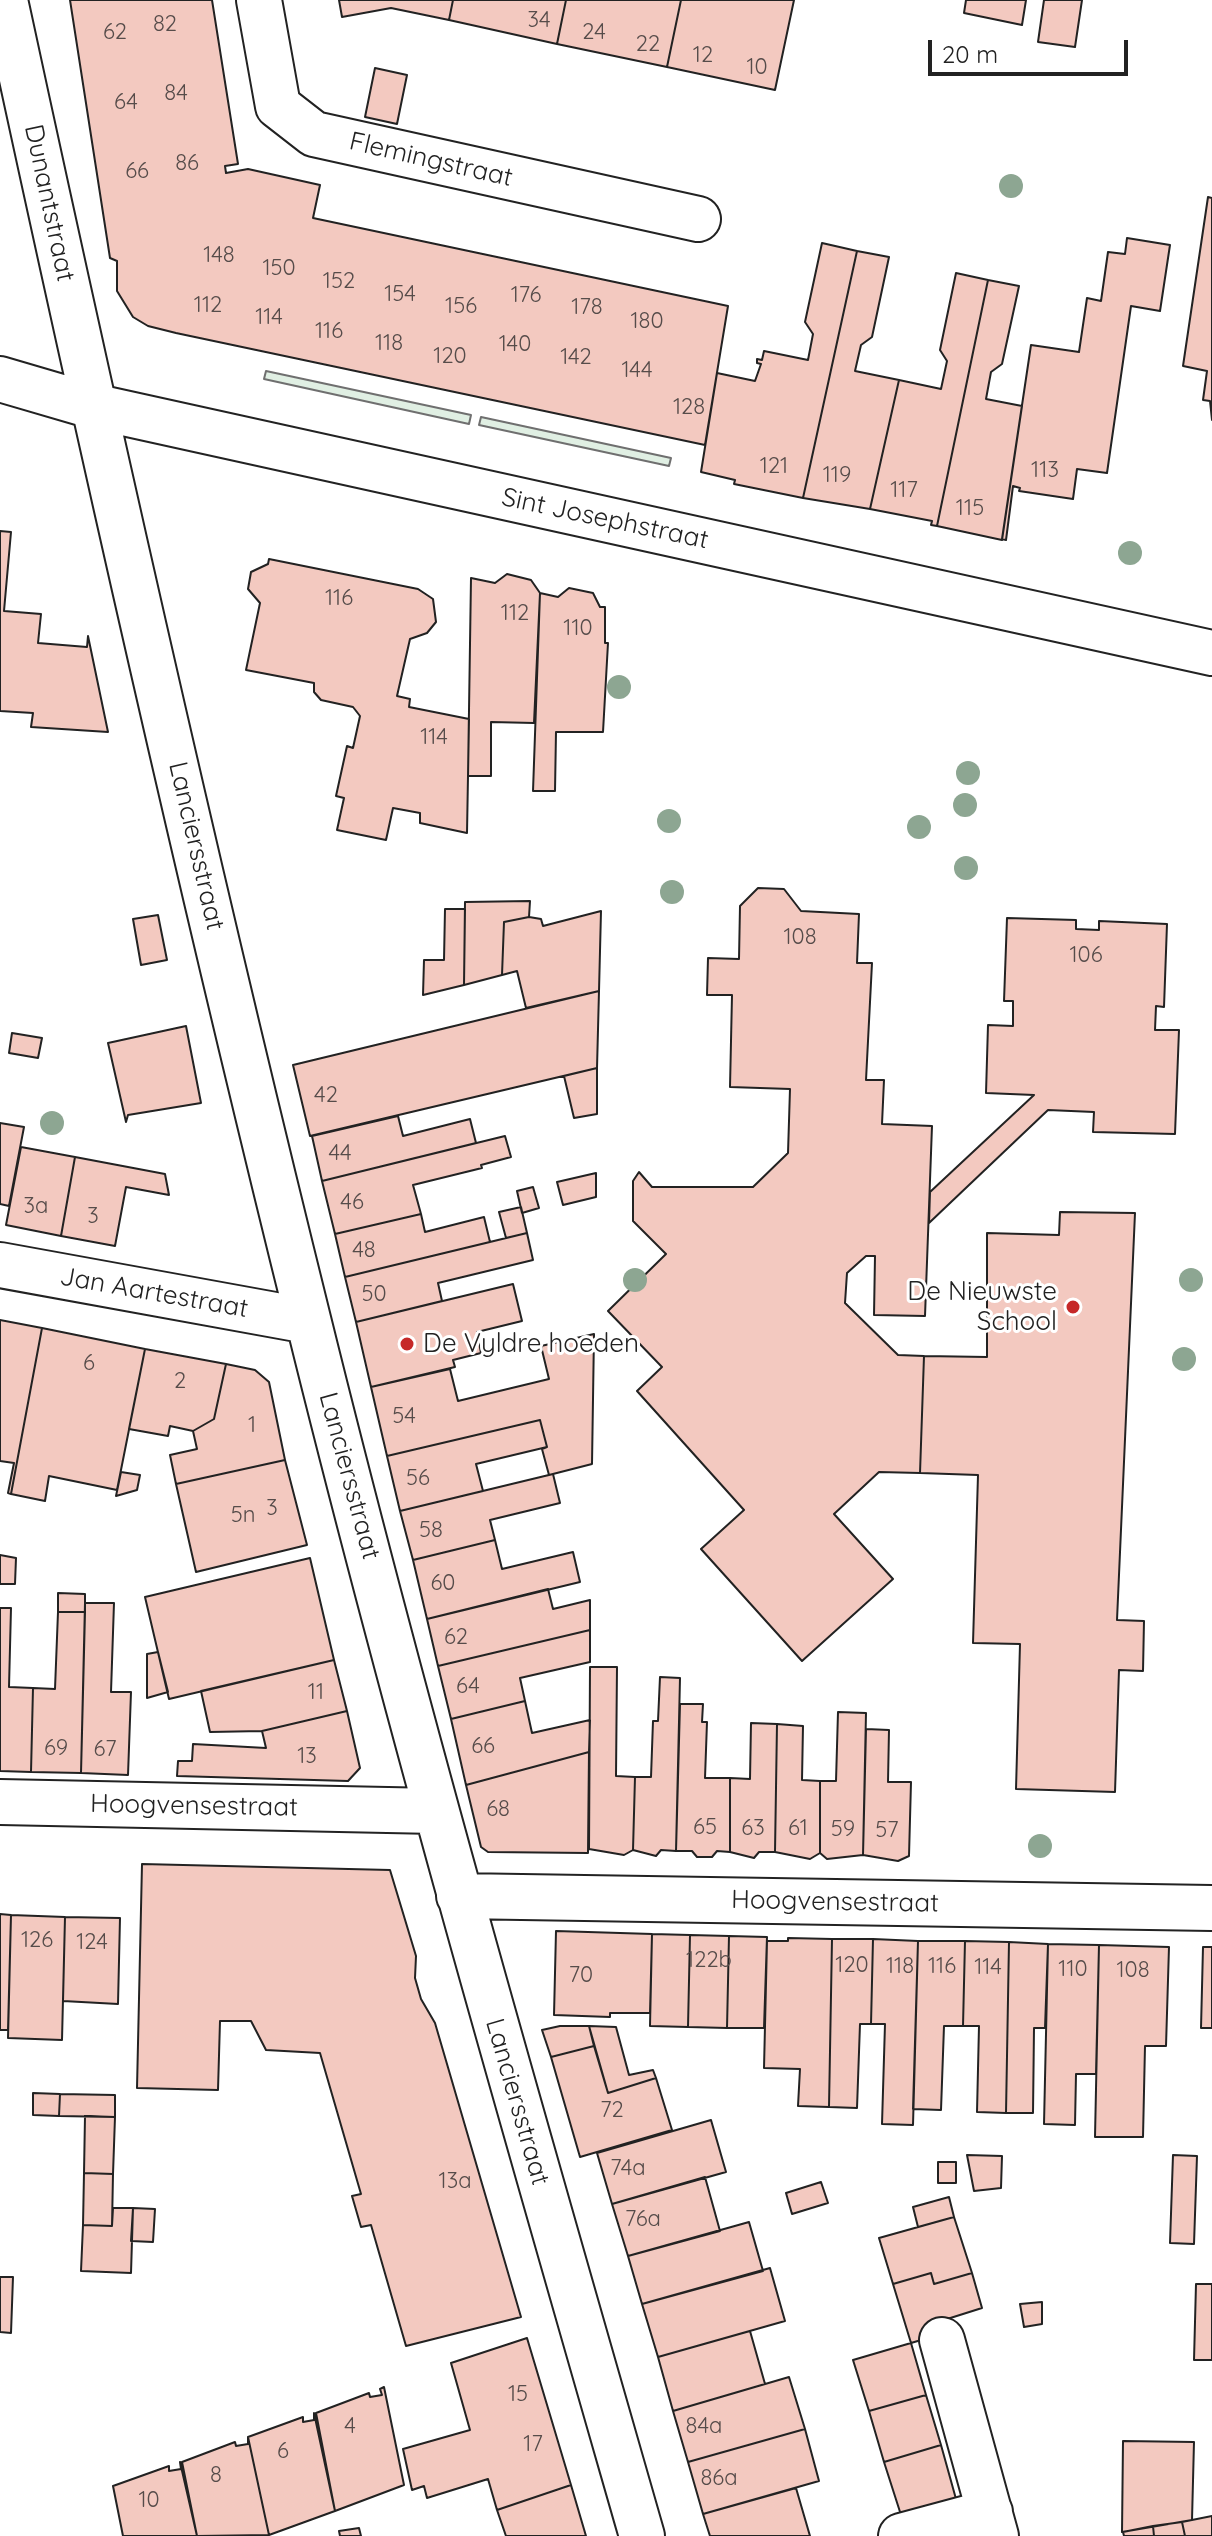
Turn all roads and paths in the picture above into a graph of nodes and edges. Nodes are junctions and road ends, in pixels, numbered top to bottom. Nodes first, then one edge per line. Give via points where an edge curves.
1 (5, 0) edge
2 (259, 0) edge
3 (698, 219) dead end
4 (0, 379) edge
5 (92, 406) junction
6 (1212, 653) edge
7 (0, 1265) edge
8 (308, 1321) junction
9 (0, 1802) edge
10 (436, 1811) junction
11 (459, 1896) junction
12 (1212, 1908) edge
13 (942, 2340) dead end
14 (993, 2524) edge
15 (642, 2536) edge
16 (901, 2536) edge

1 - 5 street, Dunantstraat
2 - 3 street, Flemingstraat via 278,106 314,134
4 - 5 street, Sint Josephstraat
5 - 6 street, Sint Josephstraat
5 - 8 street, Lanciersstraat
7 - 8 street, Jan Aartestraat
8 - 10 street, Lanciersstraat
9 - 10 street, Hoogvensestraat
10 - 11 street, Lanciersstraat
11 - 12 street, Hoogvensestraat
11 - 15 street, Lanciersstraat
13 - 14 street
14 - 16 street

